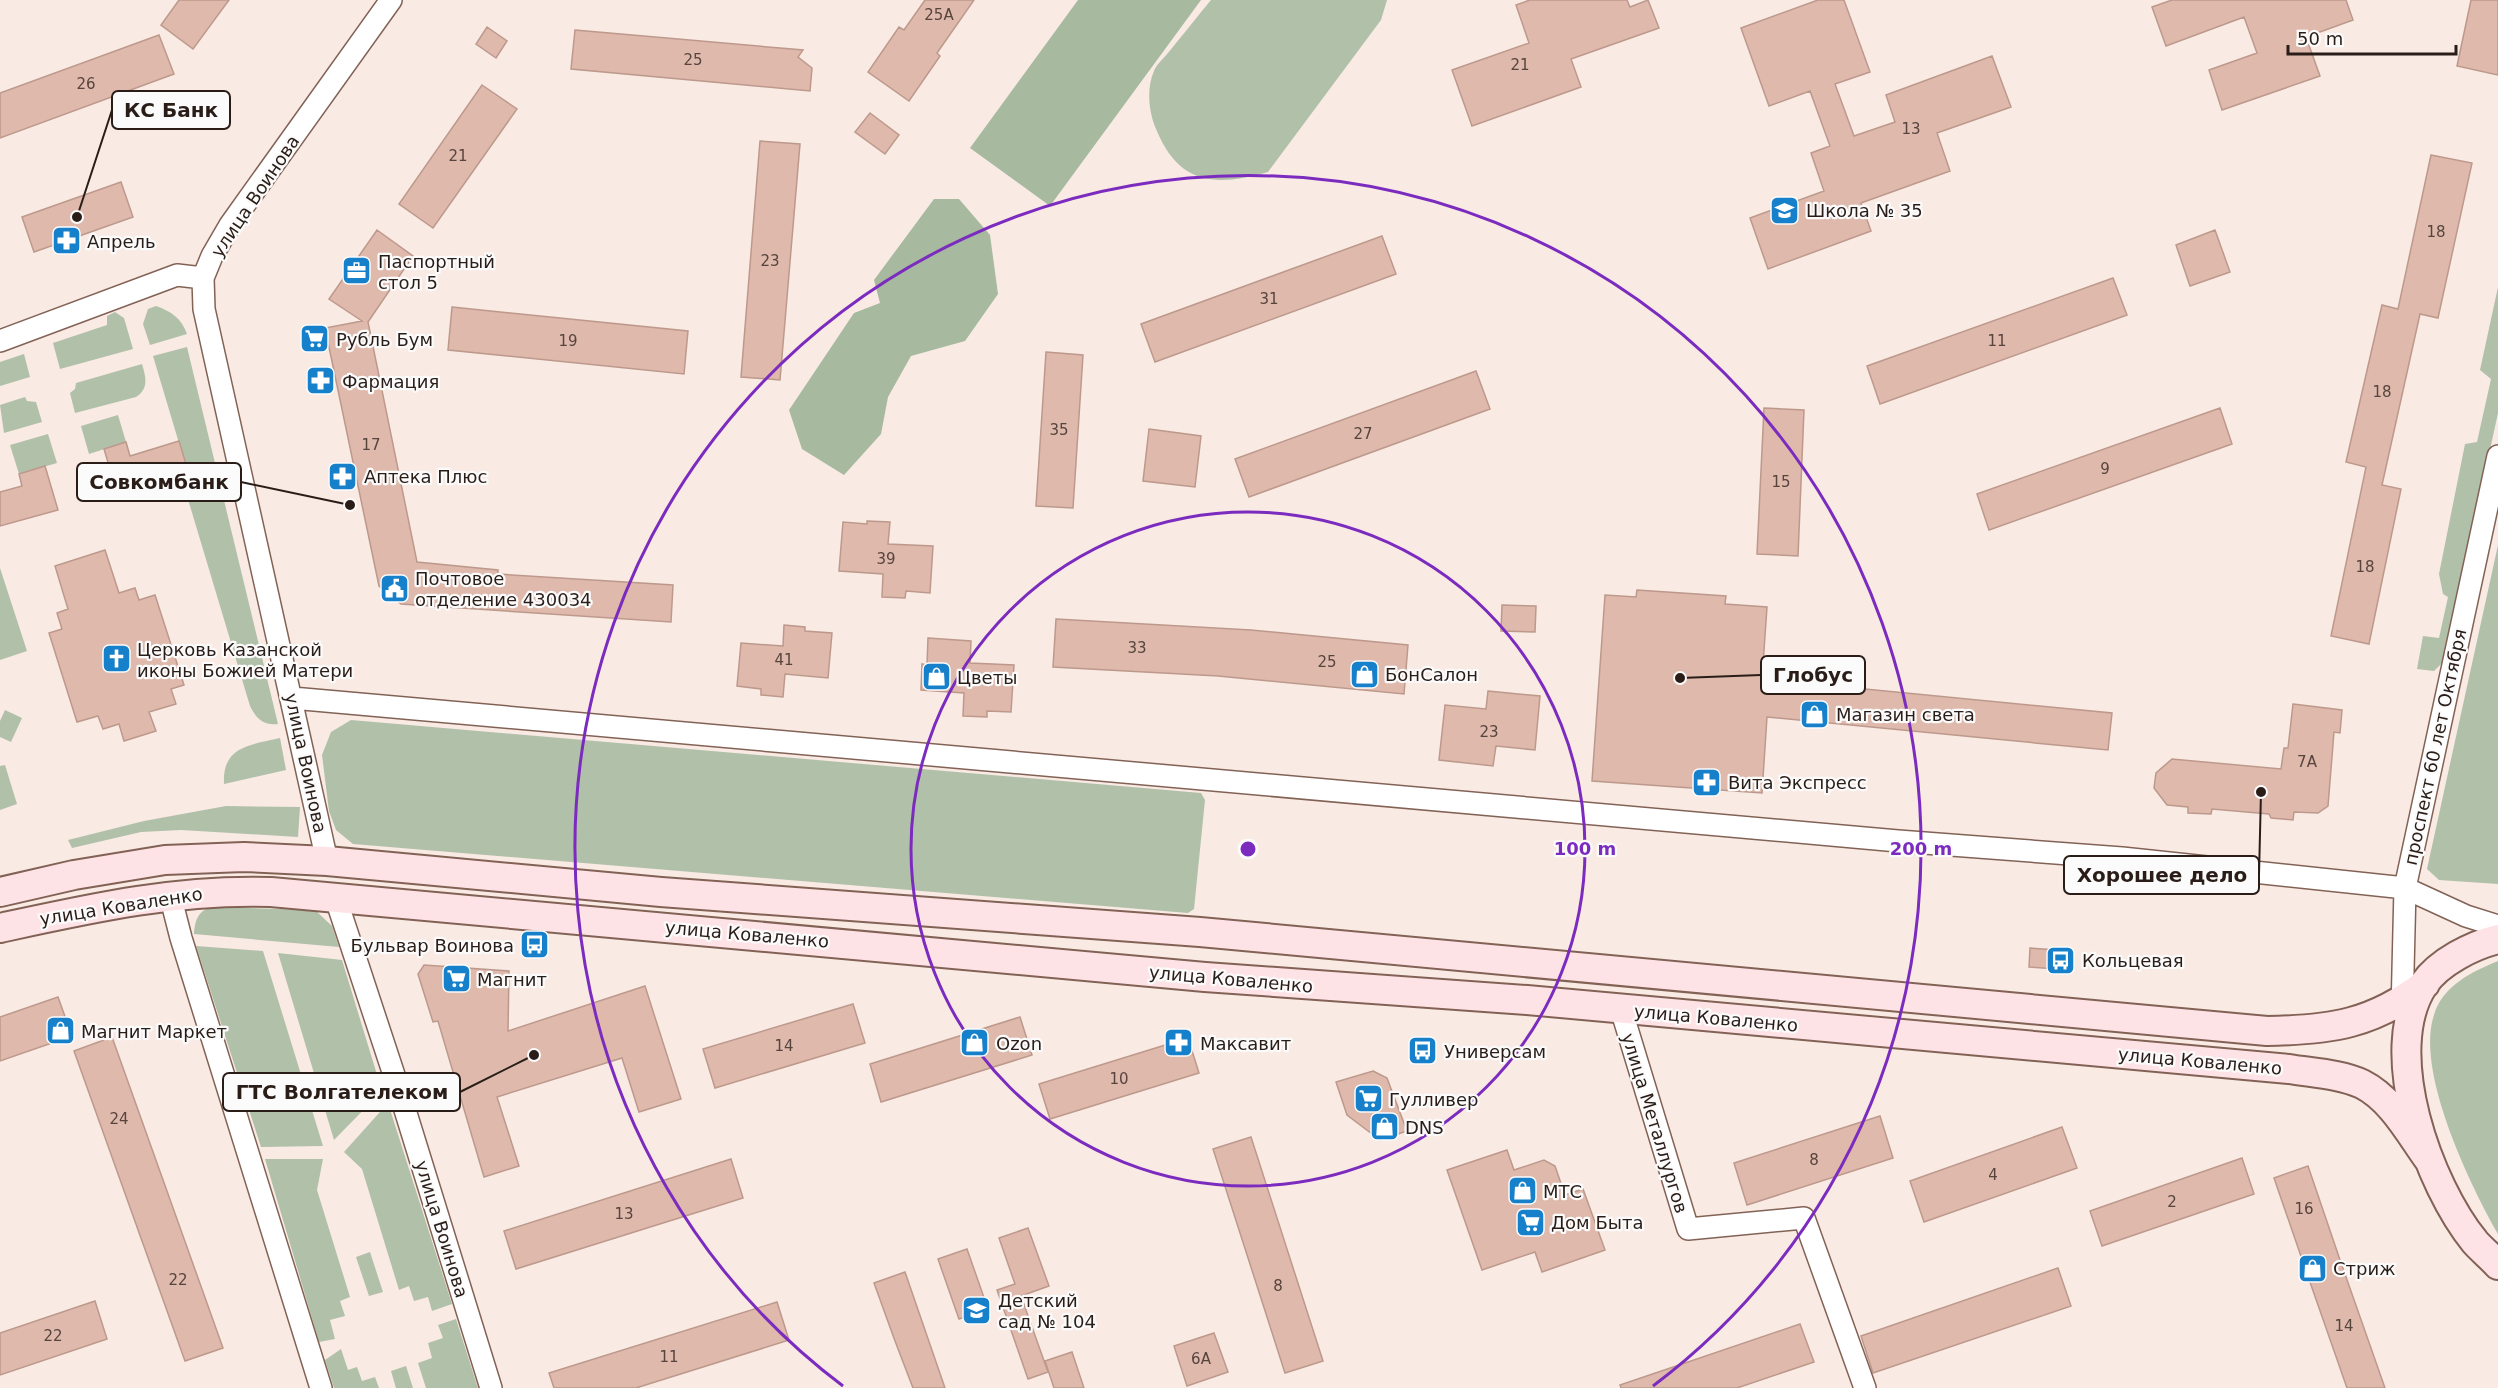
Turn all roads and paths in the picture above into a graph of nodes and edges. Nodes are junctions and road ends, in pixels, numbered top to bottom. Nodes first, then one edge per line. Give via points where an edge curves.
1 (391, 0) edge
2 (203, 279) junction
3 (0, 341) edge
4 (2498, 456) edge
5 (292, 698) junction
6 (165, 860) junction
7 (327, 861) junction
8 (2405, 888) junction
9 (0, 892) edge
10 (661, 892) junction
11 (170, 895) junction
12 (336, 899) junction
13 (657, 926) junction
14 (2498, 926) edge
15 (0, 928) edge
16 (1200, 932) junction
17 (2498, 939) edge
18 (1624, 972) junction
19 (1205, 977) junction
20 (2425, 984) junction
21 (2401, 1002) junction
22 (1621, 1009) junction
23 (2407, 1041) junction
24 (2429, 1160) junction
25 (2498, 1265) edge
26 (321, 1388) edge
27 (491, 1388) edge
28 (1865, 1388) edge

1 - 2 street, улица Воинова via 230,225
2 - 3 street via 177,276
2 - 5 street, улица Воинова via 204,309
4 - 8 street, проспект 60 лет Октября
5 - 7 street, улица Воинова
5 - 8 street via 2121,858
6 - 7 main road, улица Коваленко via 244,857
6 - 9 main road, улица Коваленко
6 - 11 main road
7 - 10 main road, улица Коваленко
7 - 12 main road, улица Воинова
8 - 14 street
8 - 21 street, проспект 60 лет Октября
10 - 13 main road
10 - 16 main road, улица Коваленко
11 - 12 main road, улица Коваленко via 219,890
11 - 15 main road, улица Коваленко
11 - 26 street
12 - 13 main road, улица Коваленко
12 - 27 street, улица Воинова
13 - 19 main road, улица Коваленко
16 - 18 main road, улица Коваленко
16 - 19 main road
17 - 20 main road, улица Коваленко via 2461,954
18 - 21 main road, улица Коваленко via 2267,1031 2339,1027
18 - 22 main road, улица Металлургов
19 - 22 main road, улица Коваленко
20 - 21 main road, улица Коваленко
20 - 23 main road via 2414,1008
21 - 23 street, проспект 60 лет Октября
22 - 24 main road, улица Коваленко via 2265,1067 2336,1077 2362,1084 2386,1102
22 - 28 street, улица Металлургов via 1688,1229 1804,1218
23 - 24 main road via 2406,1078
24 - 25 main road via 2475,1241

